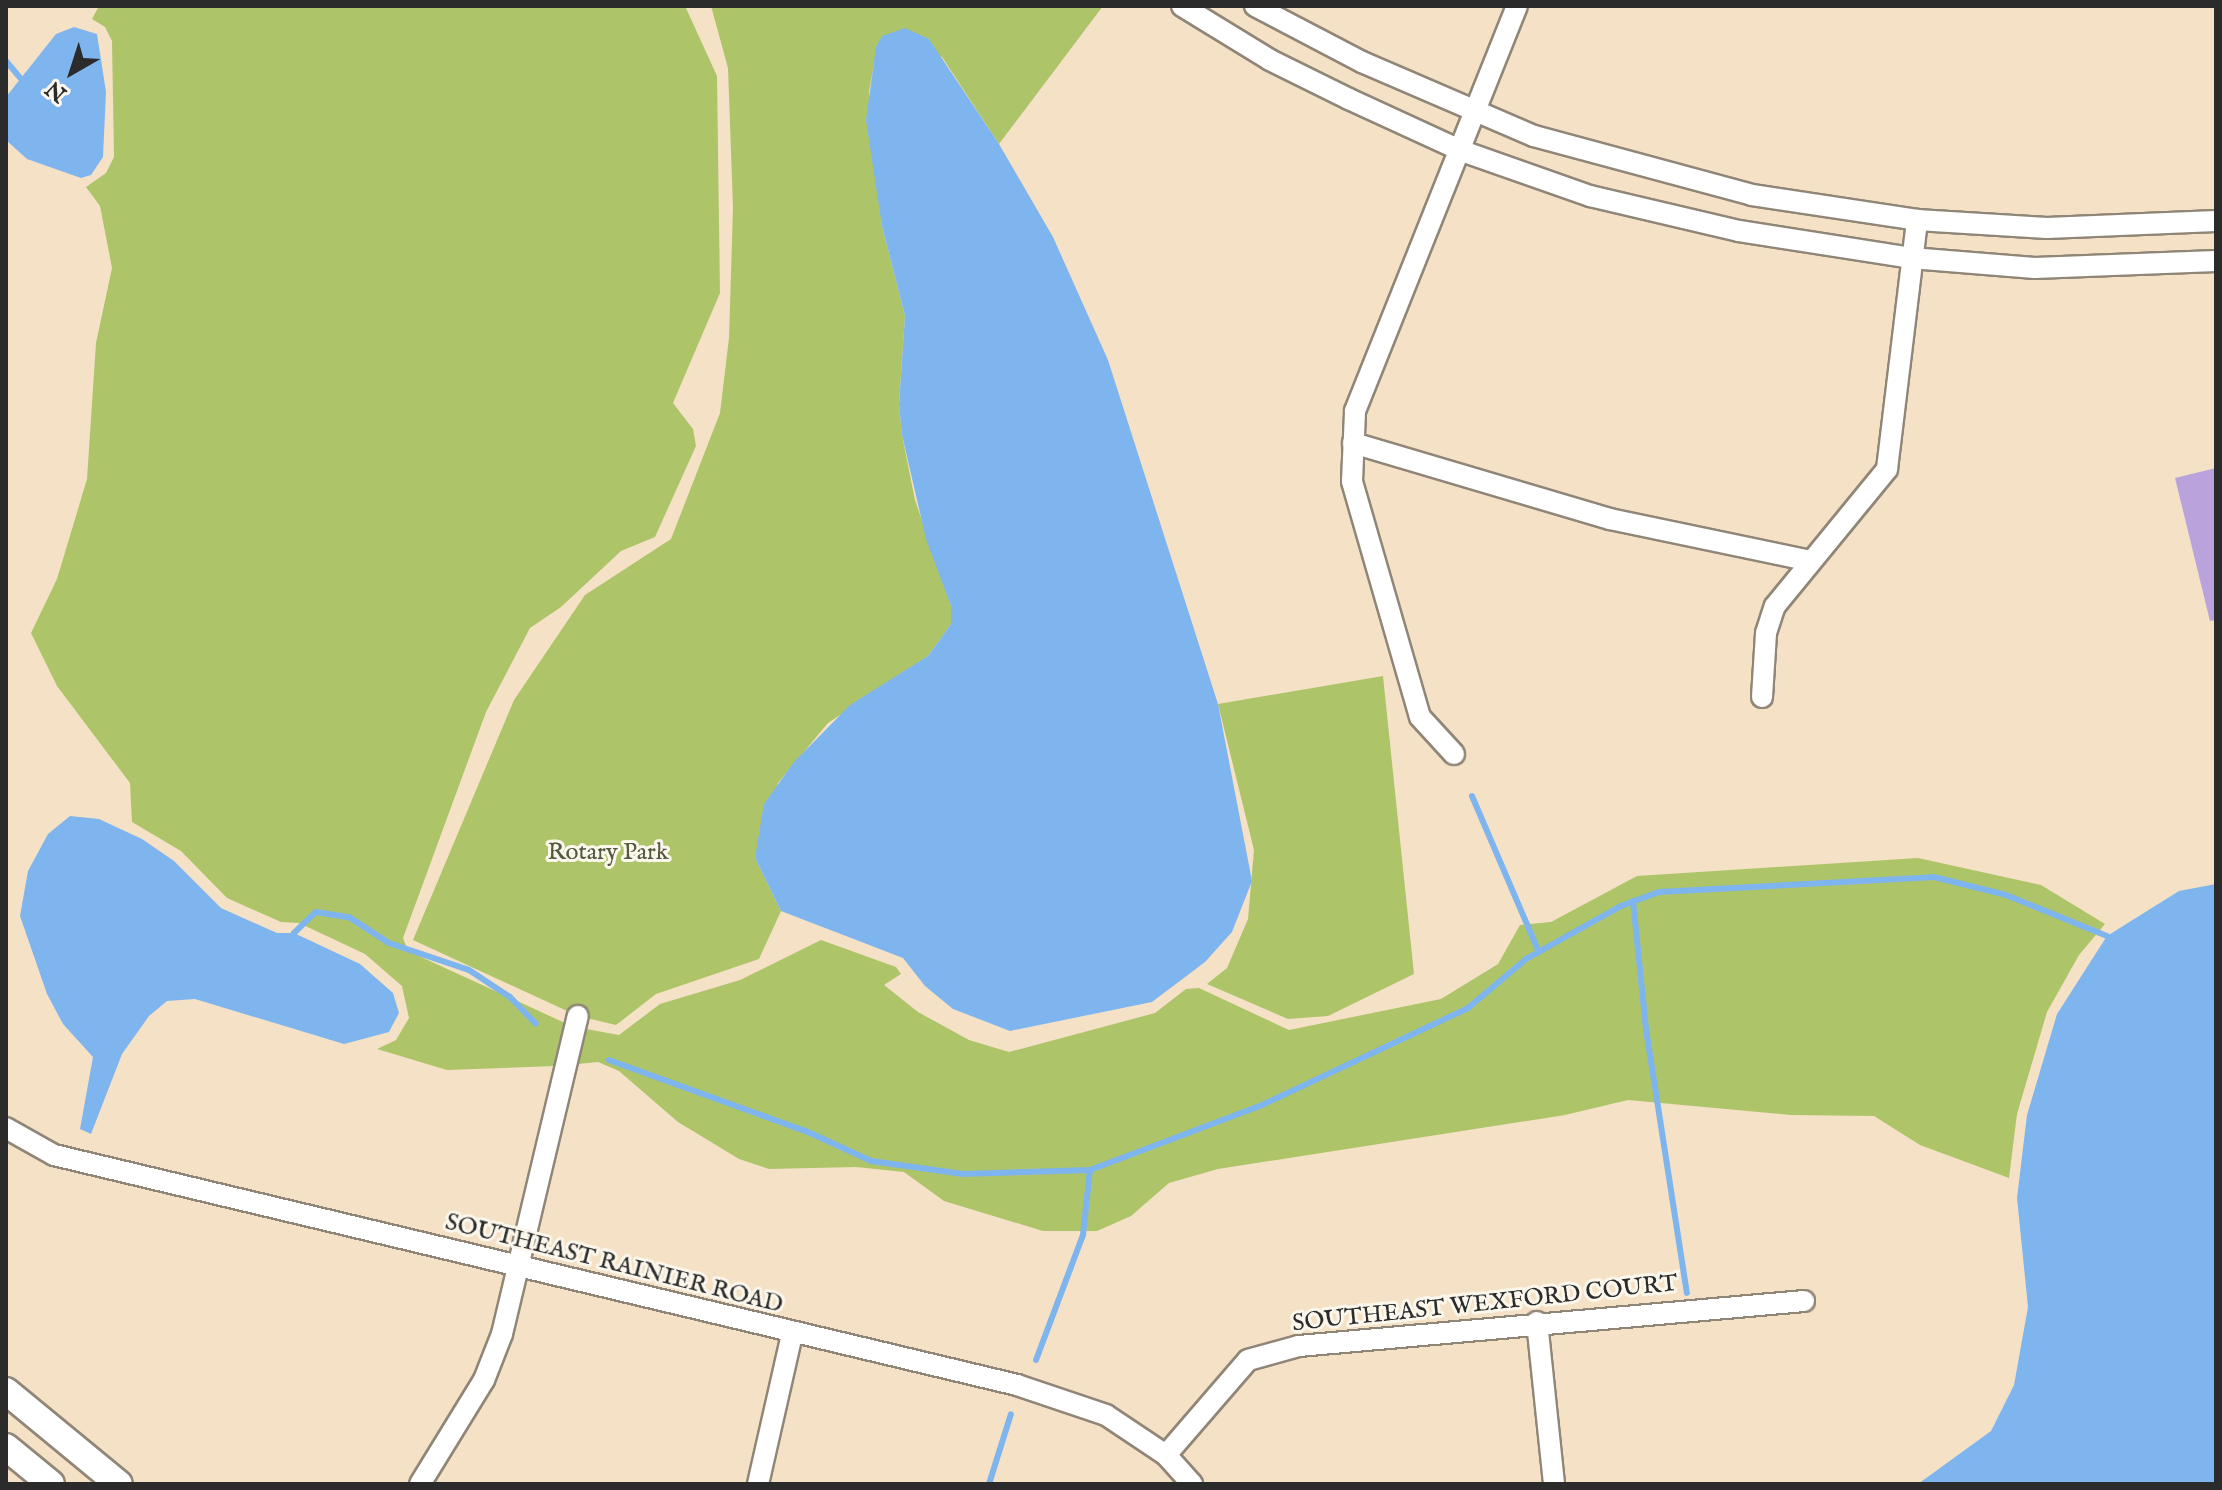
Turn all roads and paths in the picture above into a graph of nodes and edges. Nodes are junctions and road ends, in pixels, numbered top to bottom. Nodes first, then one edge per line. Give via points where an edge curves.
1 (1182, 6) edge
2 (1255, 6) edge
3 (1517, 6) edge
4 (1475, 113) junction
5 (1462, 151) junction
6 (1917, 220) junction
7 (2216, 221) edge
8 (1911, 258) junction
9 (2216, 261) edge
10 (1353, 443) junction
11 (1811, 561) junction
12 (1762, 697) dead end
13 (1454, 754) dead end
14 (578, 1016) dead end
15 (6, 1128) edge
16 (521, 1268) junction
17 (1804, 1301) dead end
18 (1537, 1322) junction
19 (792, 1334) junction
20 (6, 1391) edge
21 (6, 1447) edge
22 (1166, 1455) junction
23 (51, 1484) edge
24 (119, 1484) edge
25 (420, 1484) edge
26 (758, 1484) edge
27 (1192, 1484) edge
28 (1554, 1484) edge

1 - 5 street via 1270,60
2 - 4 street
3 - 4 street
4 - 5 street
4 - 6 street via 1606,158 1752,195
5 - 8 street via 1590,196 1739,231
5 - 10 street via 1355,411
6 - 7 street via 2047,228
6 - 8 street
8 - 9 street via 2035,268
8 - 11 street via 1887,469
10 - 11 street via 1610,519
10 - 13 street via 1352,481 1420,717
11 - 12 street via 1775,606 1766,633
14 - 16 street
15 - 16 street, SOUTHEAST RAINIER ROAD via 54,1155
16 - 19 street, SOUTHEAST RAINIER ROAD
16 - 25 street via 484,1380
17 - 18 street, SOUTHEAST WEXFORD COURT
18 - 22 street, SOUTHEAST WEXFORD COURT via 1299,1346 1248,1360
18 - 28 street
19 - 22 street, SOUTHEAST RAINIER ROAD via 1017,1385 1106,1415
19 - 26 street
20 - 24 main road
21 - 23 main road
22 - 27 street, SOUTHEAST RAINIER ROAD

